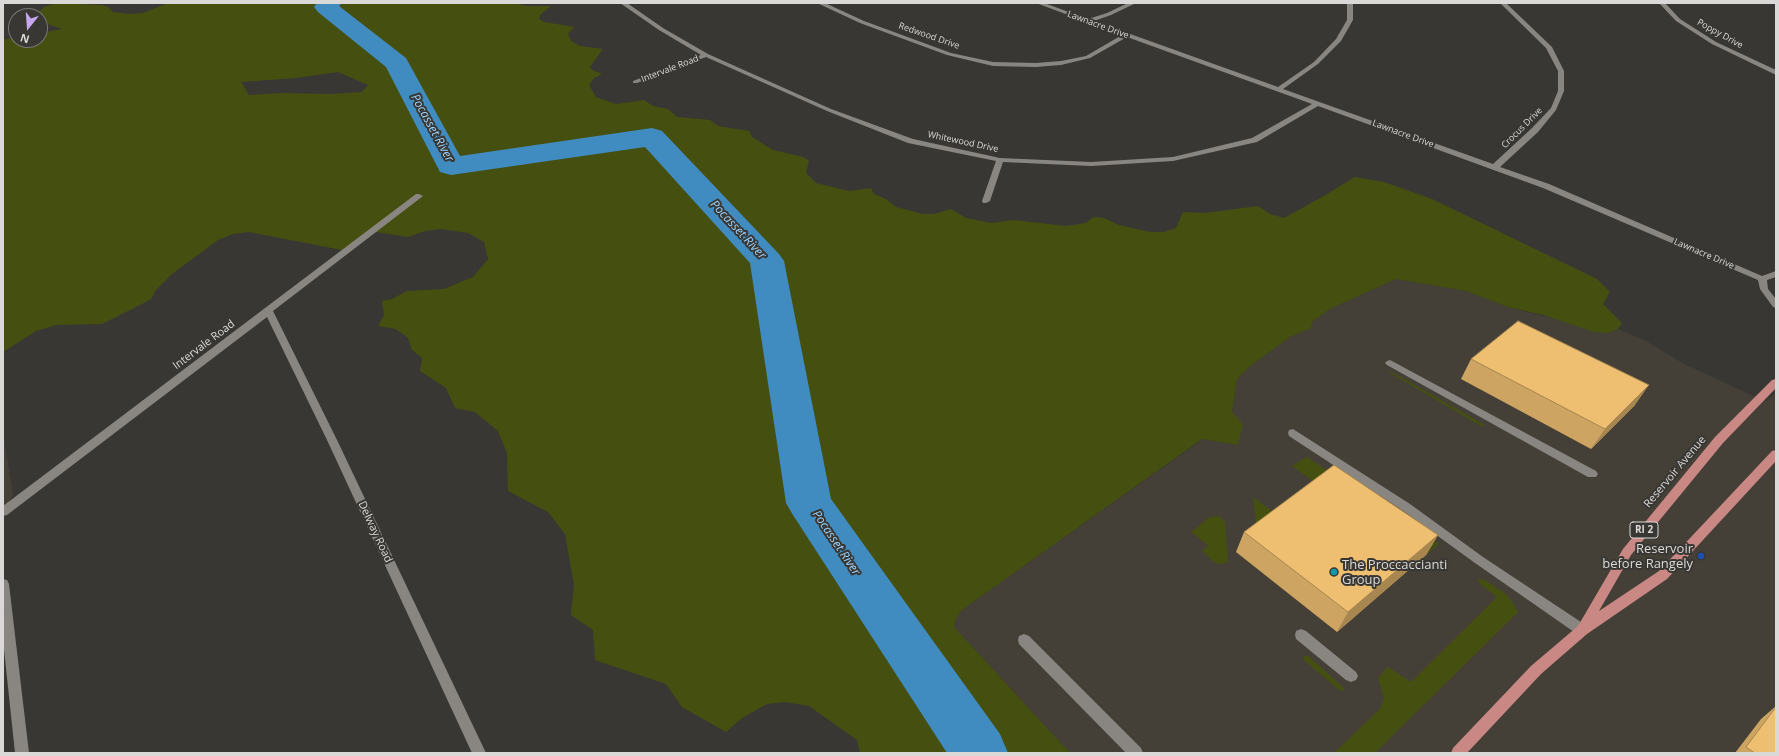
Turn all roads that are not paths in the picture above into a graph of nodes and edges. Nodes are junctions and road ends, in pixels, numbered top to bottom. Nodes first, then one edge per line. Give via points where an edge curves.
1 (623, 3) edge
2 (820, 3) edge
3 (1039, 3) edge
4 (1132, 3) edge
5 (1350, 3) edge
6 (1503, 3) edge
7 (1662, 3) edge
8 (1087, 20) junction
9 (1126, 34) junction
10 (706, 55) junction
11 (1776, 73) edge
12 (635, 82) dead end
13 (1279, 88) junction
14 (1319, 103) junction
15 (1000, 160) junction
16 (1495, 168) junction
17 (419, 196) dead end
18 (986, 201) dead end
19 (1776, 274) edge
20 (1762, 279) junction
21 (1776, 305) edge
22 (269, 312) junction
23 (1390, 363) dead end
24 (1776, 382) edge
25 (1293, 432) dead end
26 (1774, 460) edge
27 (1592, 474) dead end
28 (3, 512) edge
29 (3, 584) edge
30 (5, 618) edge
31 (1582, 630) junction
32 (1301, 635) dead end
33 (1024, 640) dead end
34 (1350, 676) dead end
35 (22, 753) edge
36 (479, 753) edge
37 (1136, 753) edge
38 (1458, 753) edge

1 - 10 street, Whitewood Drive
2 - 9 street, Redwood Drive via 862,22 949,54 993,64 1036,65 1088,57
3 - 8 street, Lawnacre Drive
4 - 8 street via 1109,14
5 - 13 street via 1350,20 1339,40 1316,63
6 - 16 street, Crocus Drive via 1549,47 1561,71 1561,91 1554,109
7 - 11 street, Poppy Drive via 1678,20 1714,43
8 - 9 street, Lawnacre Drive
9 - 13 street, Lawnacre Drive
10 - 12 street, Intervale Road
10 - 15 street, Whitewood Drive via 829,110 911,141
13 - 14 street, Lawnacre Drive
14 - 15 street, Whitewood Drive via 1254,140 1174,159 1091,164
14 - 16 street, Lawnacre Drive
15 - 18 street
16 - 20 street, Lawnacre Drive via 1546,186
17 - 22 street, Intervale Road
19 - 20 street
20 - 21 street via 1764,289
22 - 28 street, Intervale Road
22 - 36 street, Delway Road
23 - 27 street
24 - 31 main road, Reservoir Avenue / RI 2 via 1719,440 1627,552
25 - 31 street
26 - 31 main road, Reservoir Avenue / RI 2 via 1663,575
29 - 30 street
30 - 35 street
31 - 38 main road, Reservoir Avenue / RI 2 via 1536,670
32 - 34 street
33 - 37 street

